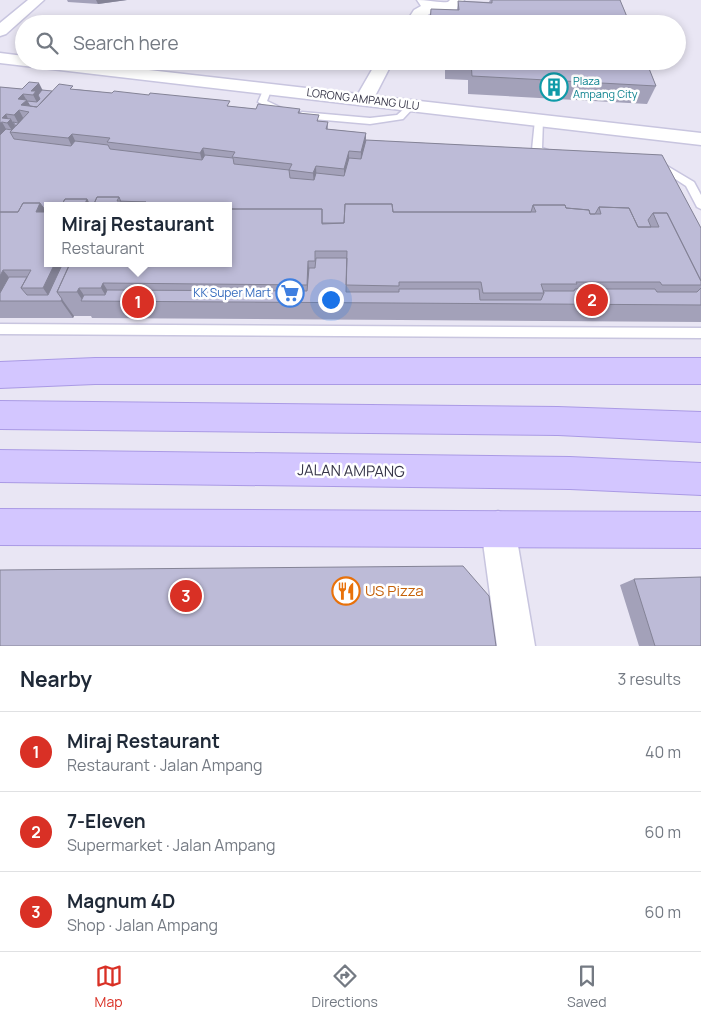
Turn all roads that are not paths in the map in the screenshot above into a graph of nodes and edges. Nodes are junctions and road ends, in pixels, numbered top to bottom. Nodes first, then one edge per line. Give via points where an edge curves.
1 (37, 0) edge
2 (457, 0) edge
3 (427, 3) edge
4 (19, 15) edge
5 (418, 15) edge
6 (15, 18) edge
7 (0, 31) edge
8 (0, 58) edge
9 (15, 60) edge
10 (105, 70) edge
11 (380, 70) edge
12 (268, 88) junction
13 (364, 99) junction
14 (412, 105) junction
15 (539, 120) junction
16 (701, 139) edge
17 (556, 155) edge
18 (650, 163) edge
19 (701, 205) edge
20 (0, 329) edge
21 (701, 333) edge
22 (701, 371) edge
23 (0, 375) edge
24 (0, 415) edge
25 (701, 427) edge
26 (0, 466) edge
27 (701, 479) edge
28 (0, 527) edge
29 (498, 528) junction
30 (701, 530) edge
31 (516, 646) edge

1 - 4 street
2 - 3 street via 456,4 448,7
3 - 5 street
6 - 7 street
8 - 9 street, LORONG AMPANG ULU
10 - 12 street, LORONG AMPANG ULU
11 - 13 street
12 - 13 street, LORONG AMPANG ULU
12 - 14 lane via 262,102 287,113 370,121 400,116
13 - 14 street, LORONG AMPANG ULU
14 - 15 street, LORONG AMPANG ULU
15 - 16 street, LORONG AMPANG ULU
15 - 17 lane via 537,150
18 - 19 lane via 660,164 690,184
20 - 21 lane
22 - 23 main road via 96,371
24 - 25 main road via 558,421
26 - 27 main road, JALAN AMPANG via 570,474
28 - 29 main road
29 - 30 main road
29 - 31 street

